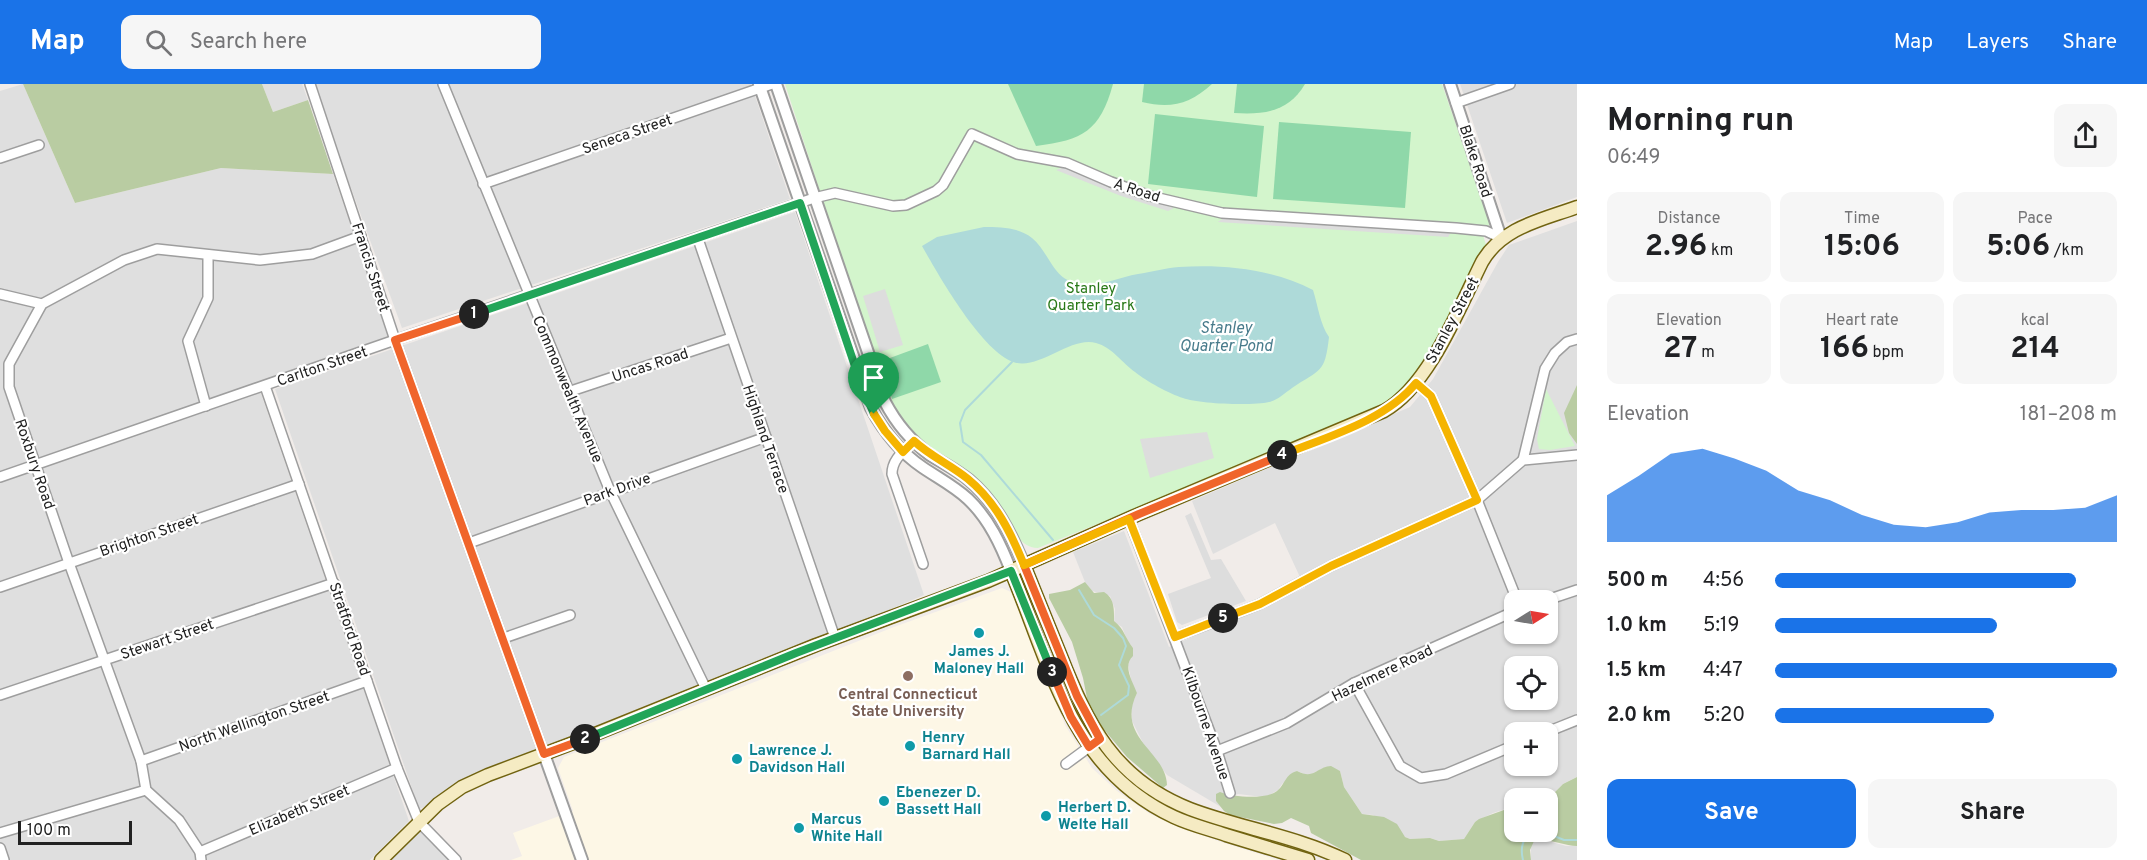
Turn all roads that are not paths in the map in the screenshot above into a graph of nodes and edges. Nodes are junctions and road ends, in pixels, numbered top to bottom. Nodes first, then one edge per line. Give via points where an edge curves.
1 (310, 84) edge
2 (443, 84) edge
3 (774, 84) edge
4 (1450, 84) edge
5 (1510, 84) edge
6 (760, 86) edge
7 (1456, 103) junction
8 (39, 145) dead end
9 (0, 158) edge
10 (483, 184) junction
11 (814, 198) junction
12 (800, 203) junction
13 (1577, 207) edge
14 (361, 236) junction
15 (1501, 238) junction
16 (698, 239) junction
17 (208, 255) junction
18 (0, 294) edge
19 (529, 296) junction
20 (42, 304) junction
21 (858, 328) junction
22 (844, 333) junction
23 (731, 338) junction
24 (1577, 339) edge
25 (395, 340) junction
26 (5, 366) edge
27 (1416, 383) junction
28 (265, 386) junction
29 (568, 392) junction
30 (206, 406) junction
31 (766, 437) junction
32 (914, 441) junction
33 (903, 452) junction
34 (1577, 455) edge
35 (1523, 460) junction
36 (35, 465) junction
37 (0, 477) edge
38 (299, 484) junction
39 (610, 491) junction
40 (1477, 500) junction
41 (1129, 519) junction
42 (469, 543) junction
43 (69, 563) junction
44 (923, 564) dead end
45 (1024, 565) junction
46 (1011, 571) junction
47 (334, 583) junction
48 (0, 587) edge
49 (1513, 590) edge
50 (1577, 590) edge
51 (1558, 596) edge
52 (570, 615) dead end
53 (1504, 616) edge
54 (1175, 637) junction
55 (504, 638) junction
56 (835, 638) junction
57 (104, 660) junction
58 (367, 681) junction
59 (1354, 683) junction
60 (706, 689) junction
61 (0, 696) edge
62 (1577, 720) edge
63 (1558, 728) edge
64 (1100, 739) junction
65 (1089, 747) junction
66 (1504, 750) edge
67 (1217, 751) junction
68 (544, 754) junction
69 (141, 761) junction
70 (1066, 764) dead end
71 (397, 768) junction
72 (146, 790) junction
73 (1230, 793) dead end
74 (419, 822) junction
75 (1237, 824) junction
76 (0, 833) edge
77 (1233, 837) junction
78 (0, 848) edge
79 (201, 856) edge
80 (4, 860) edge
81 (381, 860) edge
82 (456, 860) edge
83 (582, 860) edge
84 (1308, 860) edge
85 (1345, 860) edge

1 - 14 street, Francis Street
2 - 10 street, Commonwealth Avenue
3 - 6 street, Seneca Street
3 - 11 street
4 - 7 street, Blake Road
5 - 7 street
6 - 10 street, Seneca Street
6 - 12 street
7 - 15 street, Blake Road
8 - 9 street
10 - 19 street, Commonwealth Avenue
11 - 12 street, Carlton Street
11 - 15 street, A Road via 835,193 893,206 914,202 943,185 972,134 1017,154 1067,163 1150,196 1222,213 1476,230
11 - 21 street
12 - 16 street, Carlton Street
12 - 22 street
13 - 15 main road, Stanley Street
14 - 17 street via 312,254 260,260
14 - 25 street, Francis Street
15 - 27 main road, Stanley Street via 1484,259
16 - 19 street, Carlton Street
16 - 23 street, Highland Terrace
17 - 20 street via 157,249 124,260
17 - 30 street via 208,298 188,341
18 - 20 street
19 - 25 street, Carlton Street
19 - 29 street, Commonwealth Avenue
20 - 26 street, Roxbury Road
21 - 22 street
21 - 32 street via 885,402
22 - 33 street via 871,408
23 - 29 street, Uncas Road
23 - 31 street, Highland Terrace
24 - 35 street via 1555,353 1545,369
25 - 28 street, Carlton Street
25 - 42 street, Francis Street
26 - 36 street, Roxbury Road
27 - 40 street via 1431,396
27 - 41 main road, Stanley Street via 1399,401 1377,415
28 - 30 street, Carlton Street
28 - 38 street, Stratford Road
29 - 39 street, Commonwealth Avenue
30 - 36 street, Carlton Street
31 - 39 street, Park Drive
31 - 56 street, Highland Terrace
32 - 33 street
32 - 45 street via 968,479 988,499 1005,523
33 - 44 street via 892,467 892,474
33 - 46 street via 971,502 994,534
34 - 35 street
35 - 40 street
36 - 37 street, Carlton Street
36 - 43 street, Roxbury Road
38 - 43 street, Brighton Street
38 - 47 street, Stratford Road
39 - 42 street, Park Drive
39 - 60 street, Commonwealth Avenue
40 - 49 street
40 - 54 street via 1331,566 1260,604
41 - 45 main road, Stanley Street
41 - 54 street, Kilbourne Avenue
42 - 55 street, Francis Street
43 - 48 street, Brighton Street
43 - 57 street, Roxbury Road
45 - 46 main road, Stanley Street
45 - 64 main road via 1077,696
46 - 56 main road, Stanley Street
46 - 65 main road via 1067,708
47 - 57 street, Stewart Street
47 - 58 street, Stratford Road
50 - 51 street
52 - 55 street
53 - 59 street, Hazelmere Road
54 - 67 street, Kilbourne Avenue
55 - 68 street, Francis Street
56 - 60 main road, Stanley Street
57 - 61 street, Stewart Street
57 - 69 street, Roxbury Road
58 - 69 street, North Wellington Street
58 - 71 street, Stratford Road
59 - 66 street via 1400,766 1421,778 1446,774
59 - 67 street, Hazelmere Road via 1287,723
60 - 68 main road, Stanley Street
62 - 63 street
64 - 65 street
64 - 75 main road via 1122,765 1153,790 1185,807
65 - 70 street
65 - 77 main road via 1114,777 1148,803 1176,818
67 - 73 street, Kilbourne Avenue
68 - 74 main road, Stanley Street via 462,787
68 - 83 street
69 - 72 street, Roxbury Road
71 - 74 street, Stratford Road
71 - 79 street, Elizabeth Street
72 - 76 street
72 - 79 street via 179,820
74 - 81 main road, Stanley Street
74 - 82 street, Stratford Road
75 - 77 main road
75 - 85 main road
77 - 84 main road
78 - 80 street

